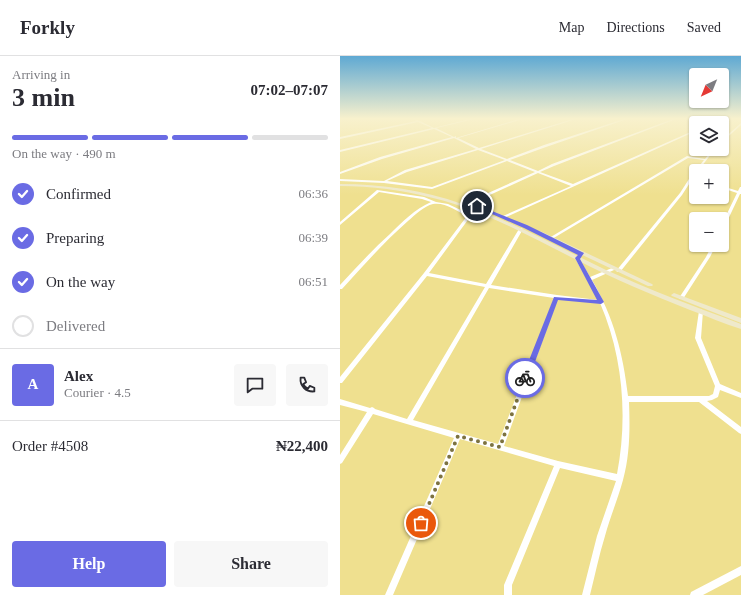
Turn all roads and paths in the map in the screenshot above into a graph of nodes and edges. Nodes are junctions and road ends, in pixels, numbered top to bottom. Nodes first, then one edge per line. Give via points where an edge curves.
1 (370, 144) edge
2 (433, 144) edge
3 (469, 144) edge
4 (495, 144) edge
5 (553, 144) edge
6 (610, 144) edge
7 (664, 144) edge
8 (479, 149) junction
9 (340, 151) edge
10 (709, 156) edge
11 (507, 160) junction
12 (706, 160) junction
13 (703, 164) edge
14 (537, 172) junction
15 (340, 173) edge
16 (340, 182) edge
17 (384, 182) junction
18 (689, 182) edge
19 (572, 185) junction
20 (741, 188) edge
21 (729, 189) edge
22 (425, 192) junction
23 (740, 193) edge
24 (434, 202) junction
25 (469, 203) junction
26 (476, 210) junction
27 (729, 214) edge
28 (469, 216) junction
29 (504, 217) junction
30 (340, 224) edge
31 (521, 229) junction
32 (551, 238) junction
33 (710, 252) edge
34 (580, 256) junction
35 (615, 270) junction
36 (606, 272) junction
37 (426, 274) junction
38 (590, 279) junction
39 (487, 287) junction
40 (340, 288) edge
41 (556, 298) junction
42 (681, 298) junction
43 (601, 302) junction
44 (701, 311) junction
45 (741, 321) edge
46 (741, 327) edge
47 (340, 381) edge
48 (718, 386) junction
49 (741, 396) edge
50 (626, 399) junction
51 (700, 399) junction
52 (340, 402) edge
53 (372, 410) junction
54 (410, 421) junction
55 (741, 432) edge
56 (458, 436) junction
57 (500, 447) junction
58 (340, 462) edge
59 (558, 464) junction
60 (620, 478) junction
61 (741, 570) edge
62 (389, 595) edge
63 (508, 595) edge
64 (586, 595) edge
65 (694, 595) edge

1 - 9 street
2 - 15 street via 381,158
3 - 8 street
4 - 8 street
5 - 11 street
6 - 14 street
7 - 19 street
8 - 11 street
8 - 17 street via 406,171
10 - 12 street
11 - 14 street
11 - 17 street via 432,188
12 - 13 street
12 - 32 street via 688,157
14 - 19 street
14 - 25 street
16 - 17 street
16 - 22 main road
18 - 35 street
19 - 29 street
20 - 23 street
21 - 23 street
22 - 25 main road
22 - 26 main road
23 - 27 street
24 - 28 street
24 - 30 street via 378,191
24 - 40 street via 413,215
25 - 29 main road
26 - 28 street
26 - 31 main road
28 - 37 street
29 - 32 main road
31 - 34 main road
31 - 39 street
32 - 34 main road
33 - 42 street
34 - 35 main road
34 - 36 main road
34 - 38 street
35 - 36 street
35 - 42 main road
36 - 38 street
36 - 44 main road
37 - 39 street
37 - 47 street
38 - 43 street
39 - 41 street
39 - 54 street
41 - 43 street
41 - 57 street
42 - 45 main road
43 - 50 street via 619,356
44 - 46 main road
44 - 48 street via 698,338
48 - 49 street
48 - 51 street via 716,395
50 - 51 street
50 - 60 street
51 - 55 street
52 - 53 street
53 - 54 street
53 - 58 street
54 - 56 street
56 - 57 street
56 - 62 street
57 - 59 street
59 - 60 street
59 - 63 street via 508,585
60 - 64 street via 601,536
61 - 65 street

